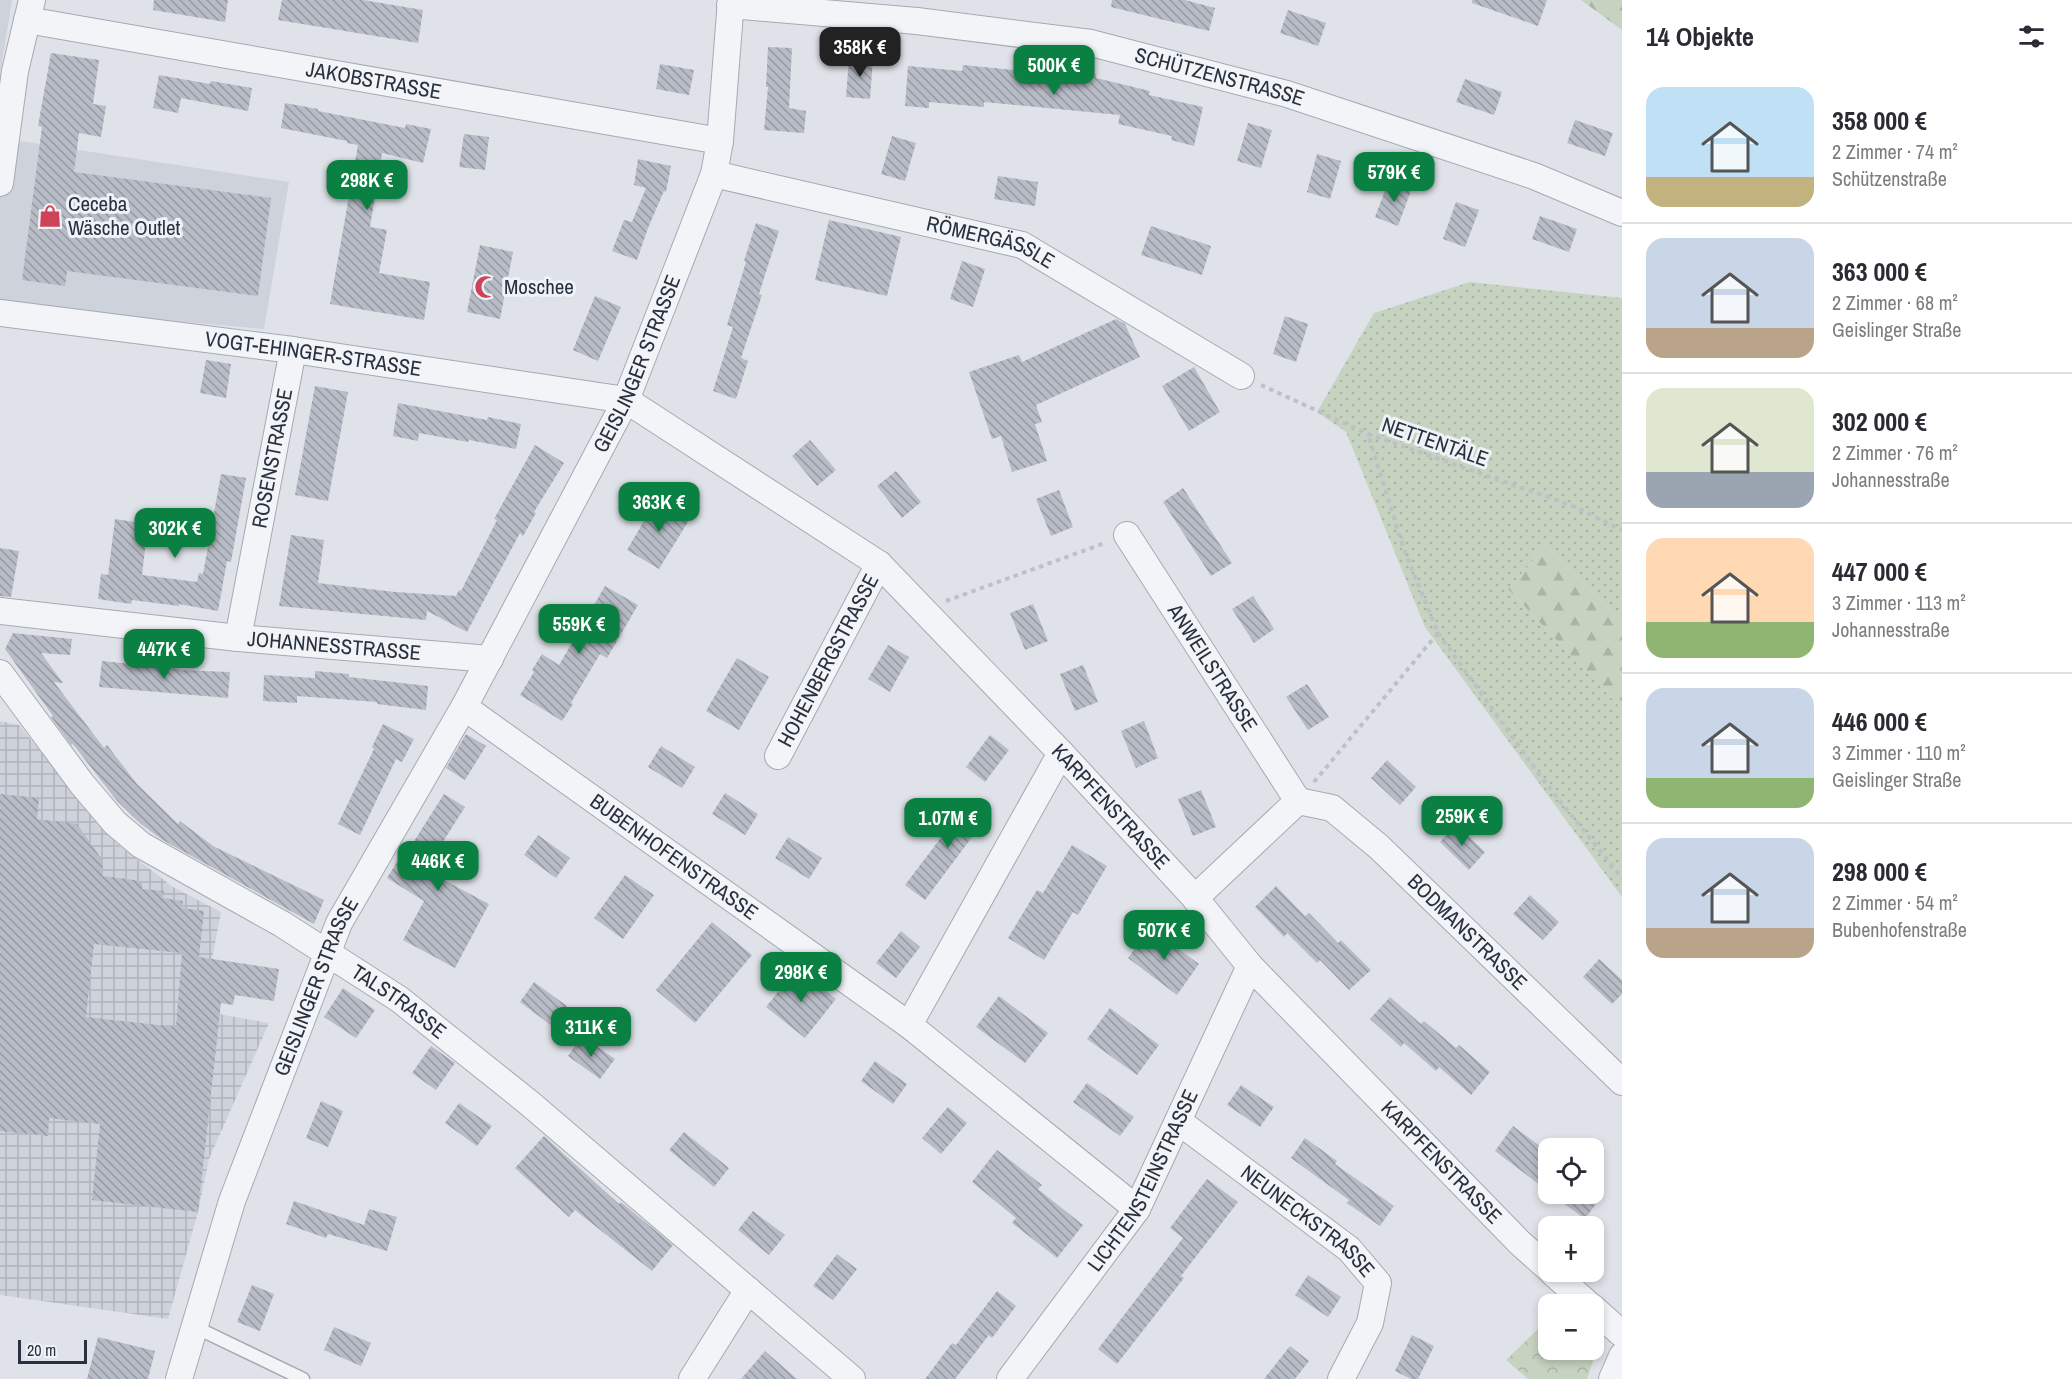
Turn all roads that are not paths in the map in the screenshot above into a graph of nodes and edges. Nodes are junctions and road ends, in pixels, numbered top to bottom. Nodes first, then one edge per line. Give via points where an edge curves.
1 (731, 2) edge
2 (29, 10) edge
3 (720, 141) junction
4 (714, 174) junction
5 (0, 183) edge
6 (1622, 213) edge
7 (0, 313) edge
8 (293, 350) junction
9 (1241, 376) road end
10 (626, 400) junction
11 (1127, 535) dead end
12 (879, 564) junction
13 (0, 612) edge
14 (238, 638) junction
15 (490, 659) junction
16 (0, 673) edge
17 (464, 707) junction
18 (1061, 753) junction
19 (778, 756) dead end
20 (1298, 801) junction
21 (1195, 898) junction
22 (328, 953) junction
23 (1250, 966) junction
24 (909, 1025) junction
25 (1622, 1082) edge
26 (1178, 1121) junction
27 (1137, 1209) junction
28 (1538, 1259) edge
29 (1563, 1282) edge
30 (748, 1290) junction
31 (1577, 1294) edge
32 (1604, 1318) edge
33 (195, 1327) junction
34 (1622, 1334) edge
35 (1622, 1356) edge
36 (179, 1379) edge
37 (303, 1379) edge
38 (692, 1379) edge
39 (852, 1379) edge
40 (1010, 1379) edge
41 (1341, 1379) edge
42 (1612, 1379) edge

1 - 3 street, GEISLINGER STRASSE
1 - 6 street, SCHÜTZENSTRASSE via 1091,43 1287,94 1534,176
2 - 3 street, JAKOBSTRASSE
2 - 5 street via 15,71
3 - 4 street, GEISLINGER STRASSE
4 - 9 street, RÖMERGÄSSLE via 1022,245
4 - 10 street, GEISLINGER STRASSE
7 - 8 street, VOGT-EHINGER-STRASSE
8 - 10 street, VOGT-EHINGER-STRASSE
8 - 14 street, ROSENSTRASSE
10 - 12 street, KARPFENSTRASSE
10 - 15 street, GEISLINGER STRASSE
11 - 20 street, ANWEILSTRASSE
12 - 18 street, KARPFENSTRASSE
12 - 19 street, HOHENBERGSTRASSE
13 - 14 street, JOHANNESSTRASSE
14 - 15 street, JOHANNESSTRASSE
15 - 17 street, GEISLINGER STRASSE
16 - 22 street, TALSTRASSE via 115,823 141,845
17 - 22 street, GEISLINGER STRASSE via 339,923
17 - 24 street, BUBENHOFENSTRASSE
18 - 21 street, KARPFENSTRASSE
18 - 24 street
20 - 21 street
20 - 25 street, BODMANSTRASSE via 1332,808 1379,848
21 - 23 street, KARPFENSTRASSE
22 - 30 street, TALSTRASSE via 399,999 519,1095
22 - 33 street, GEISLINGER STRASSE via 232,1201
23 - 26 street, LICHTENSTEINSTRASSE
23 - 28 street, KARPFENSTRASSE
24 - 27 street, BUBENHOFENSTRASSE
26 - 27 street, LICHTENSTEINSTRASSE
26 - 41 street, NEUNECKSTRASSE via 1349,1249 1378,1283 1370,1323
27 - 40 street, LICHTENSTEINSTRASSE
29 - 31 street
30 - 38 street
30 - 39 street, TALSTRASSE
32 - 34 street
33 - 36 street, GEISLINGER STRASSE
33 - 37 lane
35 - 42 street

